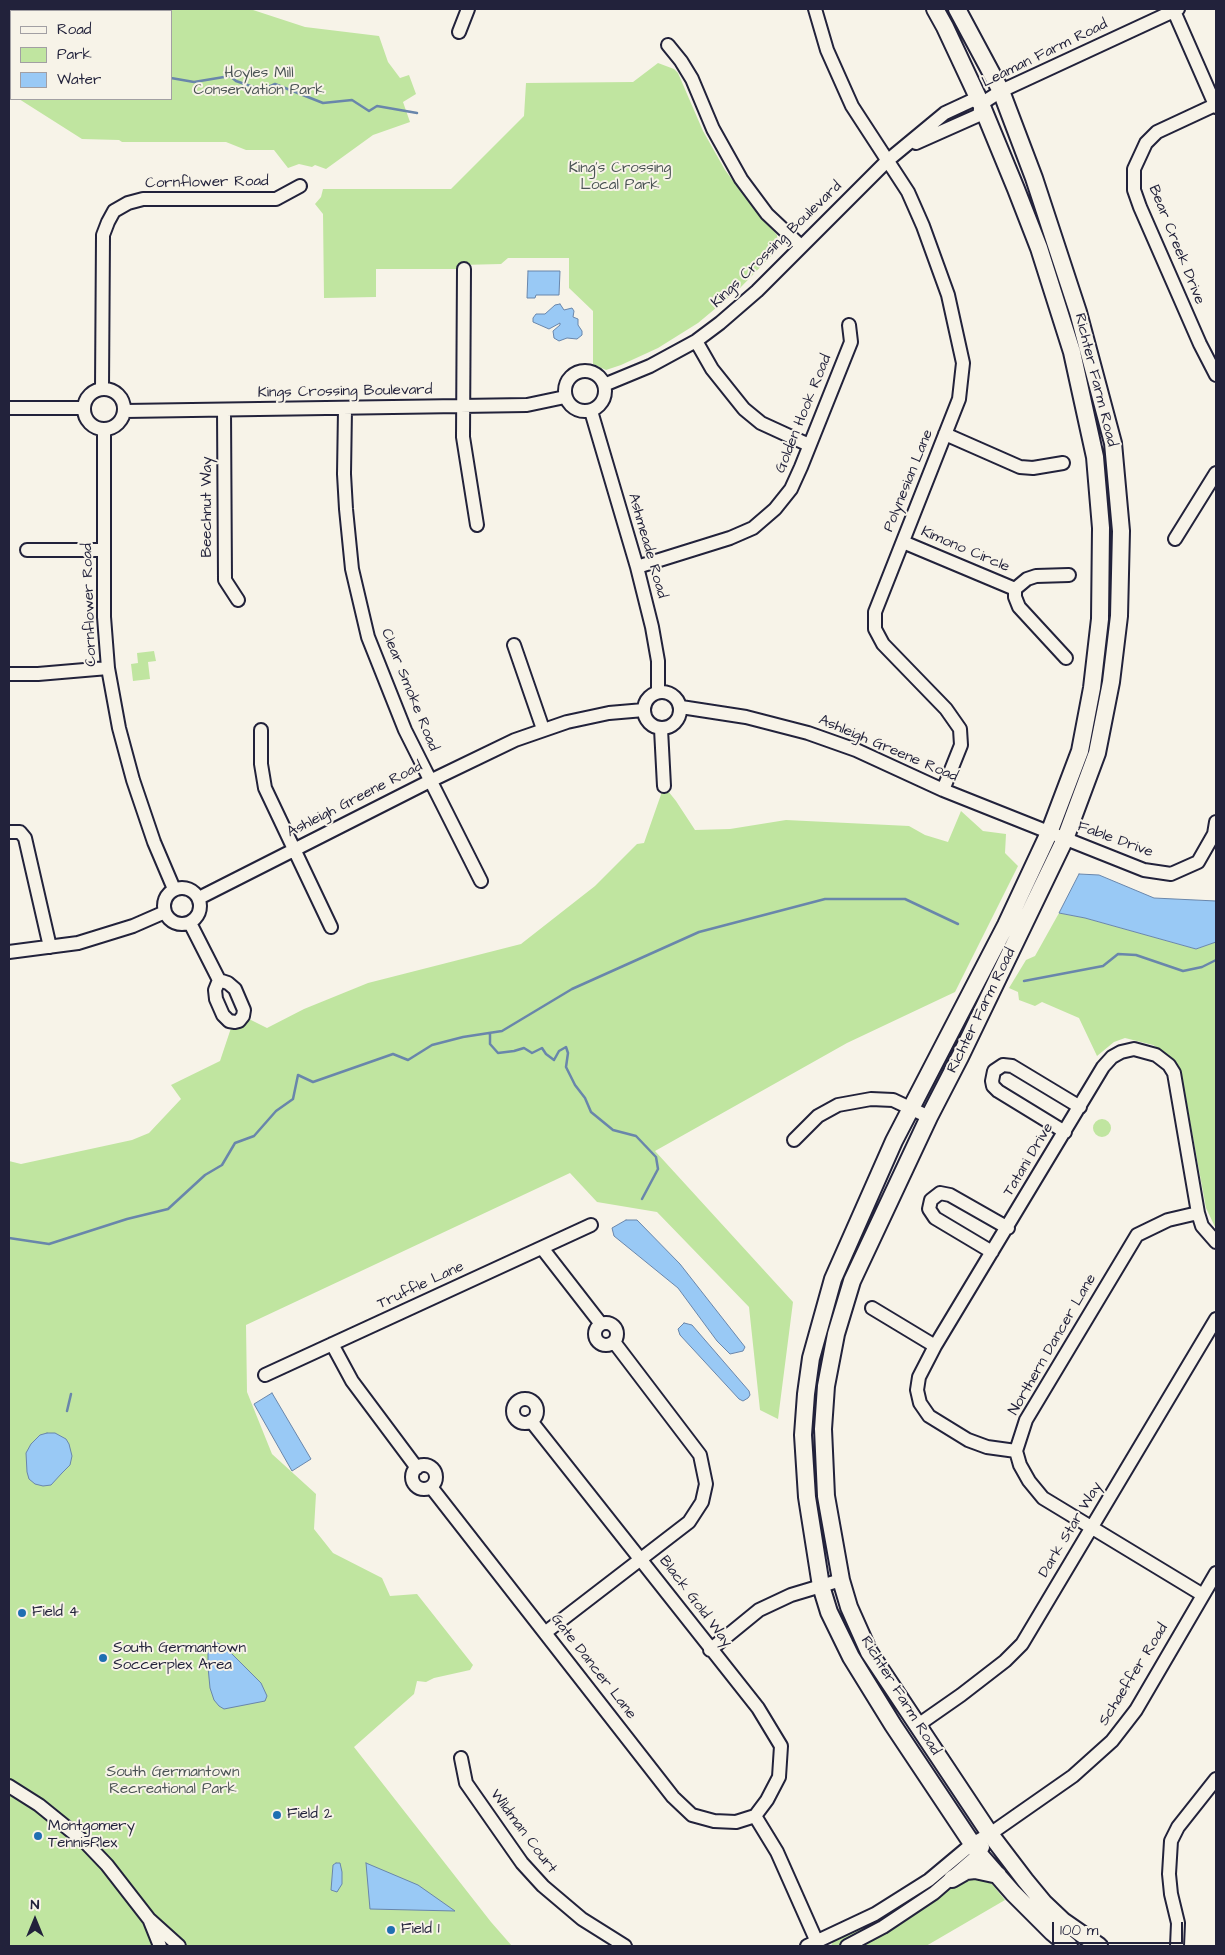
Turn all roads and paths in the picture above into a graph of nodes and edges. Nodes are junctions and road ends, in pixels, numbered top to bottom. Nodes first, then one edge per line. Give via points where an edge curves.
1 (468, 9) edge
2 (815, 9) edge
3 (934, 9) edge
4 (957, 9) edge
5 (1175, 9) edge
6 (459, 32) dead end
7 (668, 45) dead end
8 (1001, 91) junction
9 (981, 104) junction
10 (1216, 106) edge
11 (887, 161) junction
12 (300, 186) dead end
13 (801, 246) junction
14 (464, 269) dead end
15 (849, 325) dead end
16 (696, 341) junction
17 (1216, 375) edge
18 (604, 384) junction
19 (102, 388) junction
20 (565, 396) junction
21 (464, 407) junction
22 (9, 408) edge
23 (84, 408) junction
24 (345, 408) junction
25 (224, 410) junction
26 (125, 411) junction
27 (591, 411) junction
28 (104, 429) junction
29 (946, 434) junction
30 (809, 445) junction
31 (1063, 463) dead end
32 (1216, 473) edge
33 (476, 525) dead end
34 (1175, 539) dead end
35 (903, 542) junction
36 (27, 550) dead end
37 (103, 550) junction
38 (637, 567) junction
39 (1069, 575) dead end
40 (1015, 588) junction
41 (238, 600) dead end
42 (514, 646) dead end
43 (1066, 658) dead end
44 (108, 668) junction
45 (9, 674) edge
46 (658, 692) junction
47 (680, 707) junction
48 (644, 710) junction
49 (543, 729) junction
50 (661, 729) junction
51 (260, 730) dead end
52 (430, 781) junction
53 (664, 786) dead end
54 (943, 790) junction
55 (1216, 822) edge
56 (9, 832) edge
57 (1049, 833) junction
58 (1065, 839) junction
59 (294, 849) junction
60 (481, 881) dead end
61 (174, 889) junction
62 (199, 898) junction
63 (165, 912) junction
64 (190, 923) junction
65 (331, 927) dead end
66 (50, 947) junction
67 (9, 952) edge
68 (219, 980) dead end
69 (1080, 1107) junction
70 (912, 1108) junction
71 (928, 1117) junction
72 (1064, 1132) junction
73 (794, 1140) dead end
74 (1198, 1213) junction
75 (591, 1225) dead end
76 (1008, 1228) junction
77 (1216, 1242) edge
78 (542, 1248) junction
79 (992, 1252) junction
80 (872, 1308) dead end
81 (1216, 1319) edge
82 (332, 1344) junction
83 (935, 1346) junction
84 (265, 1375) dead end
85 (531, 1421) dead end
86 (1016, 1451) junction
87 (1093, 1527) junction
88 (642, 1559) junction
89 (1216, 1573) edge
90 (841, 1580) junction
91 (821, 1586) junction
92 (1203, 1595) junction
93 (546, 1632) junction
94 (710, 1650) junction
95 (918, 1725) junction
96 (461, 1758) dead end
97 (1216, 1779) edge
98 (9, 1786) edge
99 (755, 1816) junction
100 (990, 1834) junction
101 (976, 1849) junction
102 (998, 1875) junction
103 (952, 1879) junction
104 (149, 1919) junction
105 (812, 1944) edge
106 (160, 1946) edge
107 (179, 1946) edge
108 (626, 1946) edge
109 (848, 1946) edge
110 (1069, 1946) edge
111 (1099, 1946) edge
112 (1177, 1946) edge

1 - 6 street
2 - 11 street, Polynesian Lane via 827,50 852,106
3 - 9 main road, Richter Farm Road via 946,27
4 - 8 main road, Richter Farm Road
5 - 8 street, Leaman Farm Road
5 - 10 street
7 - 13 street via 692,79 712,129 741,178 767,214
8 - 9 street, Leaman Farm Road
8 - 58 main road, Richter Farm Road via 1034,178 1078,312 1113,443 1121,531 1119,616 1111,682 1096,753
9 - 11 street, Kings Crossing Boulevard via 979,116 917,142
9 - 57 main road, Richter Farm Road via 1042,258 1072,352 1096,466 1102,528 1100,619 1092,688 1080,751
10 - 17 street, Bear Creek Drive via 1157,132 1146,143 1134,169 1134,190 1140,207
11 - 13 street, Kings Crossing Boulevard
11 - 29 street, Polynesian Lane via 908,192 923,226 948,295 963,363 959,400
12 - 19 street, Cornflower Road via 276,199 143,199 114,211 103,235
13 - 16 street, Kings Crossing Boulevard via 757,291
14 - 21 street
15 - 30 street, Golden Hook Road via 851,342
16 - 18 street, Kings Crossing Boulevard via 650,366
16 - 30 street via 717,376 744,409 761,423
18 - 20 street via 601,378 589,371 576,373 566,383
18 - 27 street via 604,397
19 - 23 street via 89,395
19 - 26 street via 119,394
20 - 21 street, Kings Crossing Boulevard via 527,405
20 - 27 street via 572,407
21 - 24 street, Kings Crossing Boulevard
21 - 33 street via 463,437
22 - 23 street
23 - 28 street via 86,418 94,426
24 - 25 street, Kings Crossing Boulevard
24 - 52 street, Clear Smoke Road via 346,509 359,602 385,683
25 - 26 street, Kings Crossing Boulevard
25 - 41 street, Beechnut Way via 225,580
26 - 28 street via 118,424
27 - 38 street, Ashmeade Road
28 - 37 street, Cornflower Road
29 - 31 street via 1020,467
29 - 35 street, Polynesian Lane
30 - 38 street, Golden Hook Road via 791,489 753,528
32 - 34 street
35 - 40 street, Kimono Circle
35 - 54 street, Polynesian Lane via 875,612 875,630 883,644 946,709 960,729 962,745
36 - 37 street
37 - 44 street, Cornflower Road
38 - 46 street, Ashmeade Road via 658,661
39 - 40 street, Kimono Circle via 1036,576
40 - 43 street, Kimono Circle via 1019,607
42 - 49 street
44 - 45 street
44 - 61 street, Cornflower Road via 133,780
46 - 47 street via 676,698
46 - 48 street via 648,698
47 - 50 street via 677,721
47 - 54 street, Ashleigh Greene Road via 746,717 808,733 856,750
48 - 49 street, Ashleigh Greene Road via 609,713
48 - 50 street via 650,724
49 - 52 street, Ashleigh Greene Road
50 - 53 street
51 - 59 street via 265,788
52 - 59 street, Ashleigh Greene Road
52 - 60 street, Clear Smoke Road
54 - 57 street, Ashleigh Greene Road
55 - 58 street, Fable Drive via 1214,834 1198,862 1171,874 1144,870
56 - 66 street via 20,832 25,838
57 - 58 street, Ashleigh Greene Road
57 - 70 main road, Richter Farm Road via 1006,925
58 - 71 main road, Richter Farm Road
59 - 62 street, Ashleigh Greene Road
59 - 65 street
61 - 62 street via 186,888
61 - 63 street via 166,896
62 - 64 street via 201,909
63 - 64 street via 178,924
63 - 66 street via 78,943
64 - 68 street
66 - 67 street
69 - 72 street, Tatani Drive
69 - 72 street via 1012,1066 1003,1065 994,1071 993,1086 998,1091
69 - 74 street, Tatani Drive via 1112,1057 1134,1049 1163,1060 1177,1082
70 - 71 street
70 - 73 street via 893,1100 870,1099 838,1105 818,1116
70 - 91 main road, Richter Farm Road via 868,1196 833,1279 811,1358 804,1435 807,1497
71 - 90 main road, Richter Farm Road via 852,1281 836,1334 826,1386 823,1429 826,1496
72 - 76 street, Tatani Drive
74 - 77 street, Tatani Drive via 1202,1226
74 - 86 street, Northern Dancer Lane via 1168,1220 1137,1235 1026,1420
75 - 78 street, Truffle Lane
76 - 79 street, Tatani Drive
76 - 79 street via 950,1195 936,1194 931,1200 929,1209 935,1218
78 - 82 street, Truffle Lane
78 - 88 street via 601,1324 595,1333 597,1340 604,1345 614,1342 700,1455 706,1484 702,1502 689,1522
79 - 83 street, Tatani Drive
80 - 83 street
81 - 87 street, Dark Star Way
82 - 84 street, Truffle Lane
82 - 93 street, Gate Dancer Lane via 352,1381 417,1468 413,1474 414,1483 422,1489 431,1487
83 - 86 street, Tatani Drive via 919,1377 917,1390 920,1403 929,1416 968,1440 987,1447
85 - 88 street, Black Gold Way
86 - 87 street via 1029,1481 1043,1498
87 - 92 street
87 - 95 street, Dark Star Way via 1022,1644 1005,1661
88 - 93 street
88 - 94 street, Black Gold Way
89 - 92 street, Schaeffer Road
90 - 91 street
90 - 95 main road, Richter Farm Road via 869,1652
91 - 94 street via 759,1610
91 - 101 main road, Richter Farm Road via 829,1612 851,1657
92 - 100 street, Schaeffer Road via 1136,1710 1112,1741 1072,1776
93 - 99 street, Gate Dancer Lane via 673,1797 692,1815 736,1822
94 - 99 street, Black Gold Way via 758,1708 781,1746 779,1777
95 - 100 main road, Richter Farm Road
96 - 108 street, Wildman Court via 466,1783 543,1886 582,1919
97 - 112 street via 1178,1827 1171,1841 1169,1874 1178,1923
98 - 104 street via 39,1805 86,1843
99 - 105 street via 777,1852
100 - 101 street, Schaeffer Road
100 - 111 main road, Richter Farm Road via 1044,1903
101 - 102 main road, Richter Farm Road
101 - 103 street, Schaeffer Road
101 - 105 street, Schaeffer Road via 901,1899
102 - 103 main road via 975,1870
102 - 110 main road, Richter Farm Road
103 - 109 street, Schaeffer Road via 891,1922
104 - 106 street
104 - 107 street

